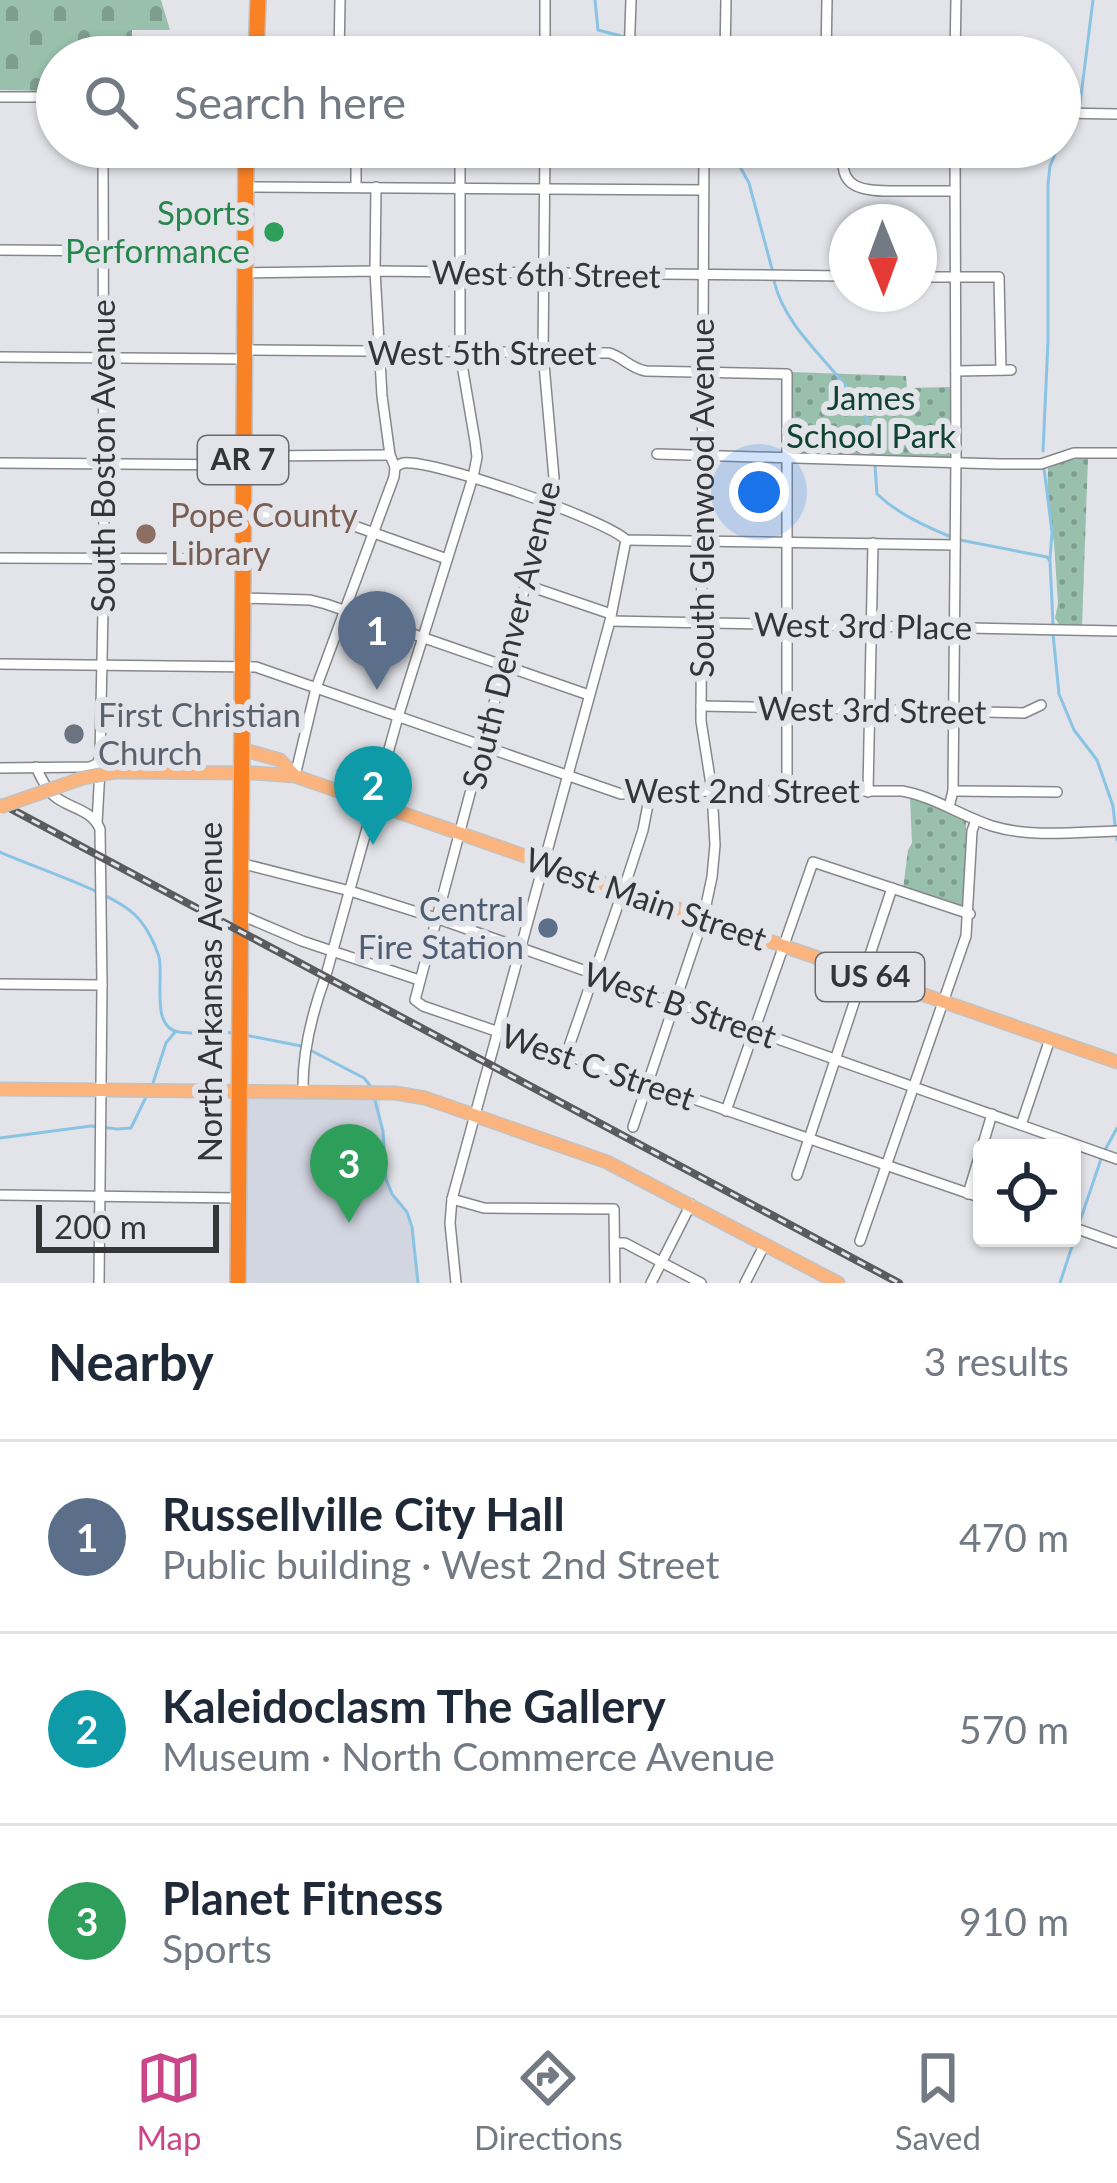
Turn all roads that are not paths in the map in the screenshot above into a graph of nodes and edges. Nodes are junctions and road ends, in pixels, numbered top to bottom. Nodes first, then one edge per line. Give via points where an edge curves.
1 (258, 0) edge
2 (340, 0) edge
3 (545, 0) edge
4 (631, 0) edge
5 (726, 0) edge
6 (827, 0) edge
7 (956, 0) edge
8 (257, 36) edge
9 (339, 36) edge
10 (545, 36) edge
11 (630, 36) edge
12 (725, 36) edge
13 (826, 36) edge
14 (955, 36) edge
15 (0, 97) edge
16 (36, 98) edge
17 (1081, 114) edge
18 (1117, 115) edge
19 (103, 168) edge
20 (246, 168) edge
21 (356, 168) edge
22 (460, 168) edge
23 (544, 168) edge
24 (704, 168) edge
25 (844, 168) edge
26 (955, 168) edge
27 (376, 187) junction
28 (246, 188) junction
29 (356, 188) junction
30 (460, 188) junction
31 (544, 188) junction
32 (703, 190) junction
33 (955, 191) junction
34 (0, 250) edge
35 (103, 250) junction
36 (245, 252) junction
37 (375, 272) junction
38 (543, 272) junction
39 (459, 273) junction
40 (244, 274) junction
41 (703, 275) junction
42 (829, 276) edge
43 (937, 277) edge
44 (956, 277) junction
45 (381, 352) junction
46 (460, 353) junction
47 (543, 353) junction
48 (244, 355) junction
49 (0, 356) edge
50 (104, 357) junction
51 (956, 370) junction
52 (703, 372) junction
53 (1117, 453) edge
54 (657, 454) dead end
55 (390, 455) junction
56 (704, 455) junction
57 (786, 458) junction
58 (243, 461) junction
59 (0, 463) edge
60 (104, 463) junction
61 (956, 463) junction
62 (394, 467) junction
63 (473, 477) junction
64 (548, 504) junction
65 (243, 513) junction
66 (374, 532) junction
67 (626, 539) junction
68 (701, 541) junction
69 (786, 542) junction
70 (873, 544) junction
71 (956, 545) junction
72 (0, 558) edge
73 (104, 559) junction
74 (243, 559) junction
75 (447, 559) junction
76 (526, 584) junction
77 (242, 598) junction
78 (345, 610) junction
79 (610, 618) junction
80 (701, 622) junction
81 (786, 624) junction
82 (872, 626) junction
83 (954, 628) junction
84 (1117, 631) edge
85 (423, 638) junction
86 (0, 664) edge
87 (102, 664) junction
88 (242, 665) junction
89 (504, 666) junction
90 (316, 688) junction
91 (589, 695) junction
92 (1041, 705) dead end
93 (701, 706) junction
94 (786, 708) junction
95 (870, 710) junction
96 (954, 711) junction
97 (398, 717) junction
98 (483, 747) junction
99 (241, 749) junction
100 (99, 760) junction
101 (36, 767) junction
102 (0, 768) edge
103 (241, 772) junction
104 (567, 774) junction
105 (295, 776) junction
106 (712, 791) junction
107 (868, 791) junction
108 (953, 791) junction
109 (787, 792) junction
110 (1057, 792) dead end
111 (650, 794) junction
112 (374, 804) junction
113 (0, 807) edge
114 (949, 807) junction
115 (976, 820) junction
116 (98, 823) junction
117 (1117, 831) edge
118 (459, 835) junction
119 (542, 862) junction
120 (241, 863) junction
121 (892, 888) junction
122 (350, 891) junction
123 (623, 891) junction
124 (970, 914) junction
125 (241, 915) junction
126 (436, 919) junction
127 (703, 919) junction
128 (782, 946) junction
129 (519, 949) junction
130 (333, 951) junction
131 (594, 975) junction
132 (863, 975) junction
133 (419, 980) junction
134 (0, 984) edge
135 (102, 985) junction
136 (943, 1001) junction
137 (674, 1003) junction
138 (496, 1031) junction
139 (754, 1031) junction
140 (1050, 1039) junction
141 (566, 1054) junction
142 (835, 1060) junction
143 (1117, 1062) edge
144 (647, 1084) junction
145 (914, 1087) junction
146 (0, 1089) edge
147 (100, 1089) junction
148 (240, 1092) junction
149 (303, 1092) junction
150 (727, 1112) junction
151 (992, 1114) junction
152 (474, 1115) junction
153 (1022, 1125) junction
154 (632, 1127) dead end
155 (808, 1140) junction
156 (1117, 1159) edge
157 (887, 1167) junction
158 (797, 1175) dead end
159 (968, 1194) junction
160 (0, 1195) edge
161 (973, 1195) edge
162 (99, 1197) junction
163 (239, 1198) junction
164 (452, 1199) junction
165 (691, 1204) junction
166 (1081, 1230) edge
167 (860, 1241) dead end
168 (615, 1243) junction
169 (765, 1244) junction
170 (1117, 1244) edge
171 (661, 1262) junction
172 (99, 1283) edge
173 (238, 1283) edge
174 (456, 1283) edge
175 (615, 1283) edge
176 (651, 1283) edge
177 (701, 1283) edge
178 (745, 1283) edge
179 (838, 1283) edge

1 - 8 highway
2 - 9 street
3 - 10 street
4 - 11 street
5 - 12 street
6 - 13 street
7 - 14 street
15 - 16 street
17 - 18 street
19 - 35 street, South Boston Avenue
20 - 28 highway, AR 7
21 - 29 street
22 - 30 street
23 - 31 street, South Denver Avenue
24 - 32 street, South Glenwood Avenue
25 - 33 street via 861,189
26 - 33 street
27 - 29 street
27 - 30 street
27 - 37 street
28 - 29 street
28 - 36 highway, AR 7
30 - 31 street
30 - 39 street
31 - 32 street
31 - 38 street, South Denver Avenue
32 - 41 street, South Glenwood Avenue
33 - 44 street
34 - 35 street
35 - 36 street
35 - 50 street, South Boston Avenue
36 - 40 highway, AR 7
37 - 39 street, West 6th Street
37 - 40 street, West 6th Street
37 - 45 street
38 - 39 street, West 6th Street
38 - 41 street, West 6th Street
38 - 47 street, South Denver Avenue
39 - 46 street
40 - 48 highway, AR 7
41 - 42 street, West 6th Street
41 - 52 street, South Glenwood Avenue
43 - 44 street
44 - 51 street
44 - 51 street via 1000,277 1006,370
45 - 46 street, West 5th Street
45 - 48 street, West 5th Street
45 - 55 street
46 - 47 street, West 5th Street
46 - 63 street via 476,441
47 - 52 street, West 5th Street via 609,353 633,368
47 - 64 street, South Denver Avenue via 555,466
48 - 50 street, West 5th Street
48 - 58 highway, AR 7
49 - 50 street, West 5th Street
50 - 60 street, South Boston Avenue
51 - 61 street
52 - 56 street, South Glenwood Avenue
52 - 57 street, West 5th Street via 787,374
53 - 61 street via 1074,453 1041,464
54 - 56 street
55 - 58 street
55 - 62 street
56 - 57 street
56 - 68 street, South Glenwood Avenue
57 - 61 street
57 - 69 street
58 - 60 street
58 - 65 highway, AR 7
59 - 60 street
60 - 73 street, South Boston Avenue
61 - 71 street
62 - 63 street via 411,463
62 - 66 street
63 - 64 street
63 - 75 street
64 - 67 street
64 - 76 street, South Denver Avenue
65 - 66 street via 332,518
65 - 74 highway, AR 7
66 - 75 street
66 - 78 street
67 - 68 street
67 - 79 street
68 - 69 street
68 - 80 street, South Glenwood Avenue
69 - 70 street
69 - 81 street
70 - 71 street
70 - 82 street
71 - 83 street
72 - 73 street
73 - 74 street
73 - 87 street, South Boston Avenue
74 - 77 highway, AR 7
75 - 85 street
76 - 79 street, West 3rd Place
76 - 89 street, South Denver Avenue
77 - 78 street
77 - 88 highway, AR 7
78 - 85 street
78 - 90 street
79 - 80 street, West 3rd Place
79 - 91 street
80 - 81 street, West 3rd Place
80 - 93 street, South Glenwood Avenue
81 - 82 street, West 3rd Place
81 - 94 street
82 - 83 street, West 3rd Place
82 - 95 street
83 - 84 street, West 3rd Place
83 - 96 street
85 - 89 street
85 - 97 street
86 - 87 street, West 2nd Street
87 - 88 street, West 2nd Street
87 - 100 street, South Boston Avenue
88 - 90 street, West 2nd Street
88 - 99 highway, AR 7
89 - 91 street
89 - 98 street, South Denver Avenue
90 - 97 street, West 2nd Street
90 - 105 street
91 - 104 street
92 - 96 street, West 3rd Street via 1024,713
93 - 94 street, West 3rd Street
93 - 106 street, South Glenwood Avenue
94 - 95 street, West 3rd Street
94 - 109 street
95 - 96 street, West 3rd Street
95 - 107 street
96 - 108 street
97 - 98 street, West 2nd Street
97 - 112 street
98 - 104 street, West 2nd Street
98 - 118 street, South Denver Avenue
99 - 103 highway, AR 7
99 - 105 main road via 280,760
100 - 101 street
100 - 116 street, South Boston Avenue
101 - 102 street
101 - 116 street via 49,791
103 - 105 main road, West Main Street / US 64
103 - 113 main road, US 64, bridge via 115,772
103 - 120 highway, North Arkansas Avenue / AR 7
104 - 111 street, West 2nd Street via 621,794
104 - 119 street
105 - 112 main road, West Main Street / US 64
106 - 109 street, West 2nd Street
106 - 111 street, West 2nd Street
106 - 127 street, South Glenwood Avenue via 715,845
107 - 109 street, West 2nd Street
107 - 114 street, West 2nd Street via 902,791
108 - 110 street
108 - 114 street
111 - 123 street
112 - 118 main road, West Main Street / US 64
112 - 122 street
114 - 115 street, West 2nd Street
115 - 117 street, West 2nd Street via 1027,832
115 - 124 street
116 - 135 street, South Boston Avenue
118 - 119 main road, West Main Street / US 64
118 - 126 street, South Denver Avenue
119 - 123 main road, West Main Street / US 64
119 - 129 street
120 - 122 street, West B Street
120 - 125 highway, North Arkansas Avenue / AR 7
121 - 124 street
121 - 128 street via 813,862
121 - 132 street
122 - 126 street, West B Street
122 - 130 street
123 - 127 main road, West Main Street / US 64
123 - 131 street
124 - 136 street
125 - 130 street, West C Street
125 - 148 highway, North Arkansas Avenue / AR 7
126 - 129 street, West B Street
126 - 133 street, South Denver Avenue
127 - 128 main road, West Main Street / US 64
127 - 137 street, South Glenwood Avenue
128 - 132 main road, West Main Street / US 64
128 - 139 street
129 - 131 street, West B Street
129 - 138 street
130 - 133 street, West C Street
130 - 149 street via 303,1056
131 - 137 street, West B Street
131 - 141 street
132 - 136 main road, West Main Street / US 64
132 - 142 street
133 - 138 street, West C Street via 422,1005
134 - 135 street
135 - 147 street, South Boston Avenue
136 - 140 main road, West Main Street / US 64
136 - 145 street
137 - 139 street, West B Street
137 - 144 street, South Glenwood Avenue
138 - 141 street, West C Street
138 - 152 street
139 - 142 street, West B Street
139 - 150 street
140 - 143 main road, West Main Street / US 64
140 - 153 street
141 - 144 street, West C Street
142 - 145 street, West B Street
142 - 155 street
144 - 150 street, West C Street
144 - 154 street, South Glenwood Avenue
145 - 151 street, West B Street
145 - 157 street
146 - 147 main road
147 - 148 main road
147 - 162 street, South Boston Avenue
148 - 149 main road
148 - 163 highway, North Arkansas Avenue / AR 7
149 - 152 main road via 425,1098
150 - 155 street, West C Street
151 - 153 street, West B Street
151 - 159 street
152 - 164 street
152 - 165 main road via 607,1162
153 - 156 street, West B Street
155 - 157 street, West C Street
155 - 158 street
157 - 159 street, West C Street
157 - 167 street
159 - 161 street, West C Street
160 - 162 street
162 - 163 street
162 - 172 street, South Boston Avenue
163 - 173 highway, North Arkansas Avenue / AR 7
164 - 168 street via 484,1208 614,1209
164 - 174 street
165 - 169 main road
165 - 171 street
166 - 170 street
168 - 171 street
168 - 175 street
169 - 178 street
169 - 179 main road
171 - 176 street
171 - 177 street

